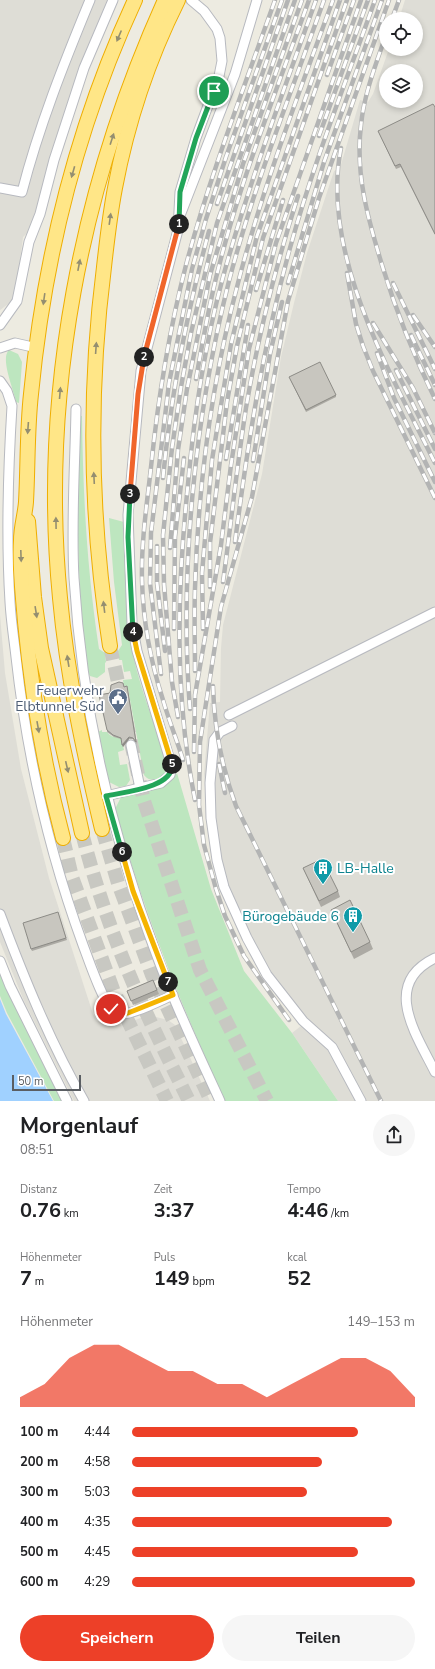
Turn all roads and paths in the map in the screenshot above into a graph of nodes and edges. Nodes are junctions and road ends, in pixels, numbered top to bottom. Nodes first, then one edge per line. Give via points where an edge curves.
1 (90, 0) edge
2 (113, 0) edge
3 (135, 0) edge
4 (165, 0) edge
5 (178, 0) edge
6 (192, 0) edge
7 (257, 0) edge
8 (128, 135) junction
9 (0, 188) edge
10 (180, 216) junction
11 (83, 242) junction
12 (0, 325) edge
13 (0, 348) edge
14 (37, 348) junction
15 (0, 381) edge
16 (76, 409) dead end
17 (26, 503) junction
18 (435, 612) edge
19 (110, 646) tunnel mouth
20 (229, 715) dead end
21 (232, 726) dead end
22 (131, 745) dead end
23 (140, 788) junction
24 (106, 796) junction
25 (102, 829) tunnel mouth
26 (82, 833) tunnel mouth
27 (63, 838) tunnel mouth
28 (0, 914) edge
29 (435, 958) edge
30 (0, 961) edge
31 (173, 995) junction
32 (435, 1072) edge
33 (67, 1101) edge
34 (84, 1101) edge
35 (220, 1101) edge
36 (361, 1101) edge

1 - 9 lane via 58,77 22,192
2 - 12 lane via 84,68 54,160 40,214 27,249 17,301
3 -> 14 highway via 94,103 69,183 45,289
11 -> 4 highway via 122,109
5 - 8 highway via 149,71
6 - 10 lane via 217,29 222,61 180,192
7 - 10 lane via 235,74
8 - 11 highway
19 -> 8 highway via 97,541 93,450 94,368 108,235 115,188
10 - 23 lane via 141,371 128,515 132,624 137,651 172,767 166,780
25 -> 11 highway via 71,680 57,562 59,397 67,324
13 - 14 lane via 15,343
14 -> 17 highway via 31,393
15 - 31 lane via 12,406 8,544 10,612 23,714 34,777 48,833 73,918 92,969 111,1009 118,1014 128,1013
16 - 24 lane via 73,485 74,577 92,732
17 -> 26 highway via 41,648
17 -> 27 highway via 21,540 31,686 44,759
18 - 20 lane
21 - 36 lane via 220,732 214,740 210,783 217,860 224,887 267,975 303,1021 332,1047
22 - 23 lane
23 - 24 lane
24 - 31 lane via 133,891
28 - 34 lane via 48,1030
29 - 32 lane via 415,973 406,993 408,1017
30 - 33 lane
31 - 35 lane

